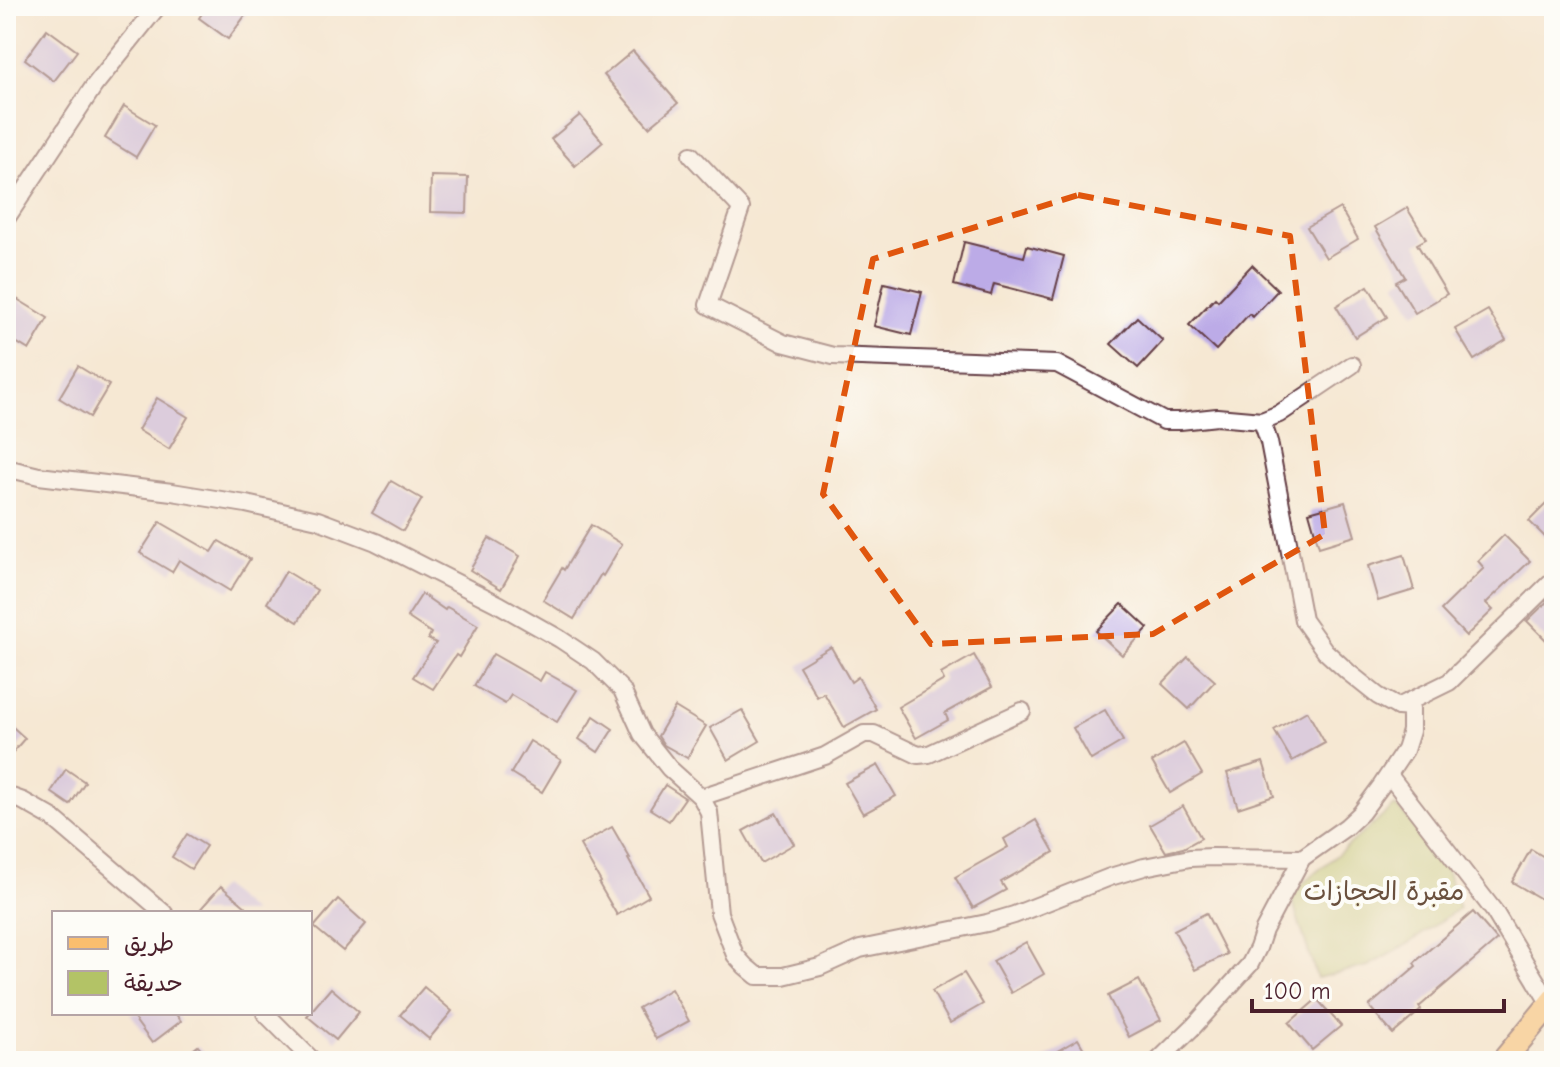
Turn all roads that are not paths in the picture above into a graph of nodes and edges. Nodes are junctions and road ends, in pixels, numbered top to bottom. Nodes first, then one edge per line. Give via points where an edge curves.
1 (158, 6) edge
2 (691, 155) dead end
3 (6, 219) edge
4 (1352, 365) dead end
5 (1262, 421) junction
6 (6, 468) edge
7 (1554, 579) edge
8 (1398, 707) junction
9 (1022, 711) dead end
10 (1389, 775) junction
11 (6, 795) edge
12 (701, 797) junction
13 (1302, 858) junction
14 (162, 911) edge
15 (1552, 1002) edge
16 (267, 1015) edge
17 (313, 1061) edge
18 (1158, 1061) edge
19 (1503, 1061) edge

1 - 3 street via 94,86
2 - 5 street via 741,208 708,305 783,343 833,356 1057,364 1164,421
4 - 5 street
5 - 8 street via 1303,620 1325,651
6 - 12 street via 246,504 318,520 376,542 500,605 593,661 622,690 642,734 669,768
7 - 8 street via 1449,682
8 - 10 street via 1411,708 1411,731
9 - 12 street via 929,754 918,755 864,734 825,756
10 - 13 street via 1361,813
10 - 15 street via 1494,911
11 - 14 street via 53,818
12 - 13 street via 709,812 719,913 735,955 757,976 783,976 860,949 987,923 1144,867 1190,858
13 - 18 street via 1250,964
15 - 19 main road
16 - 17 street

